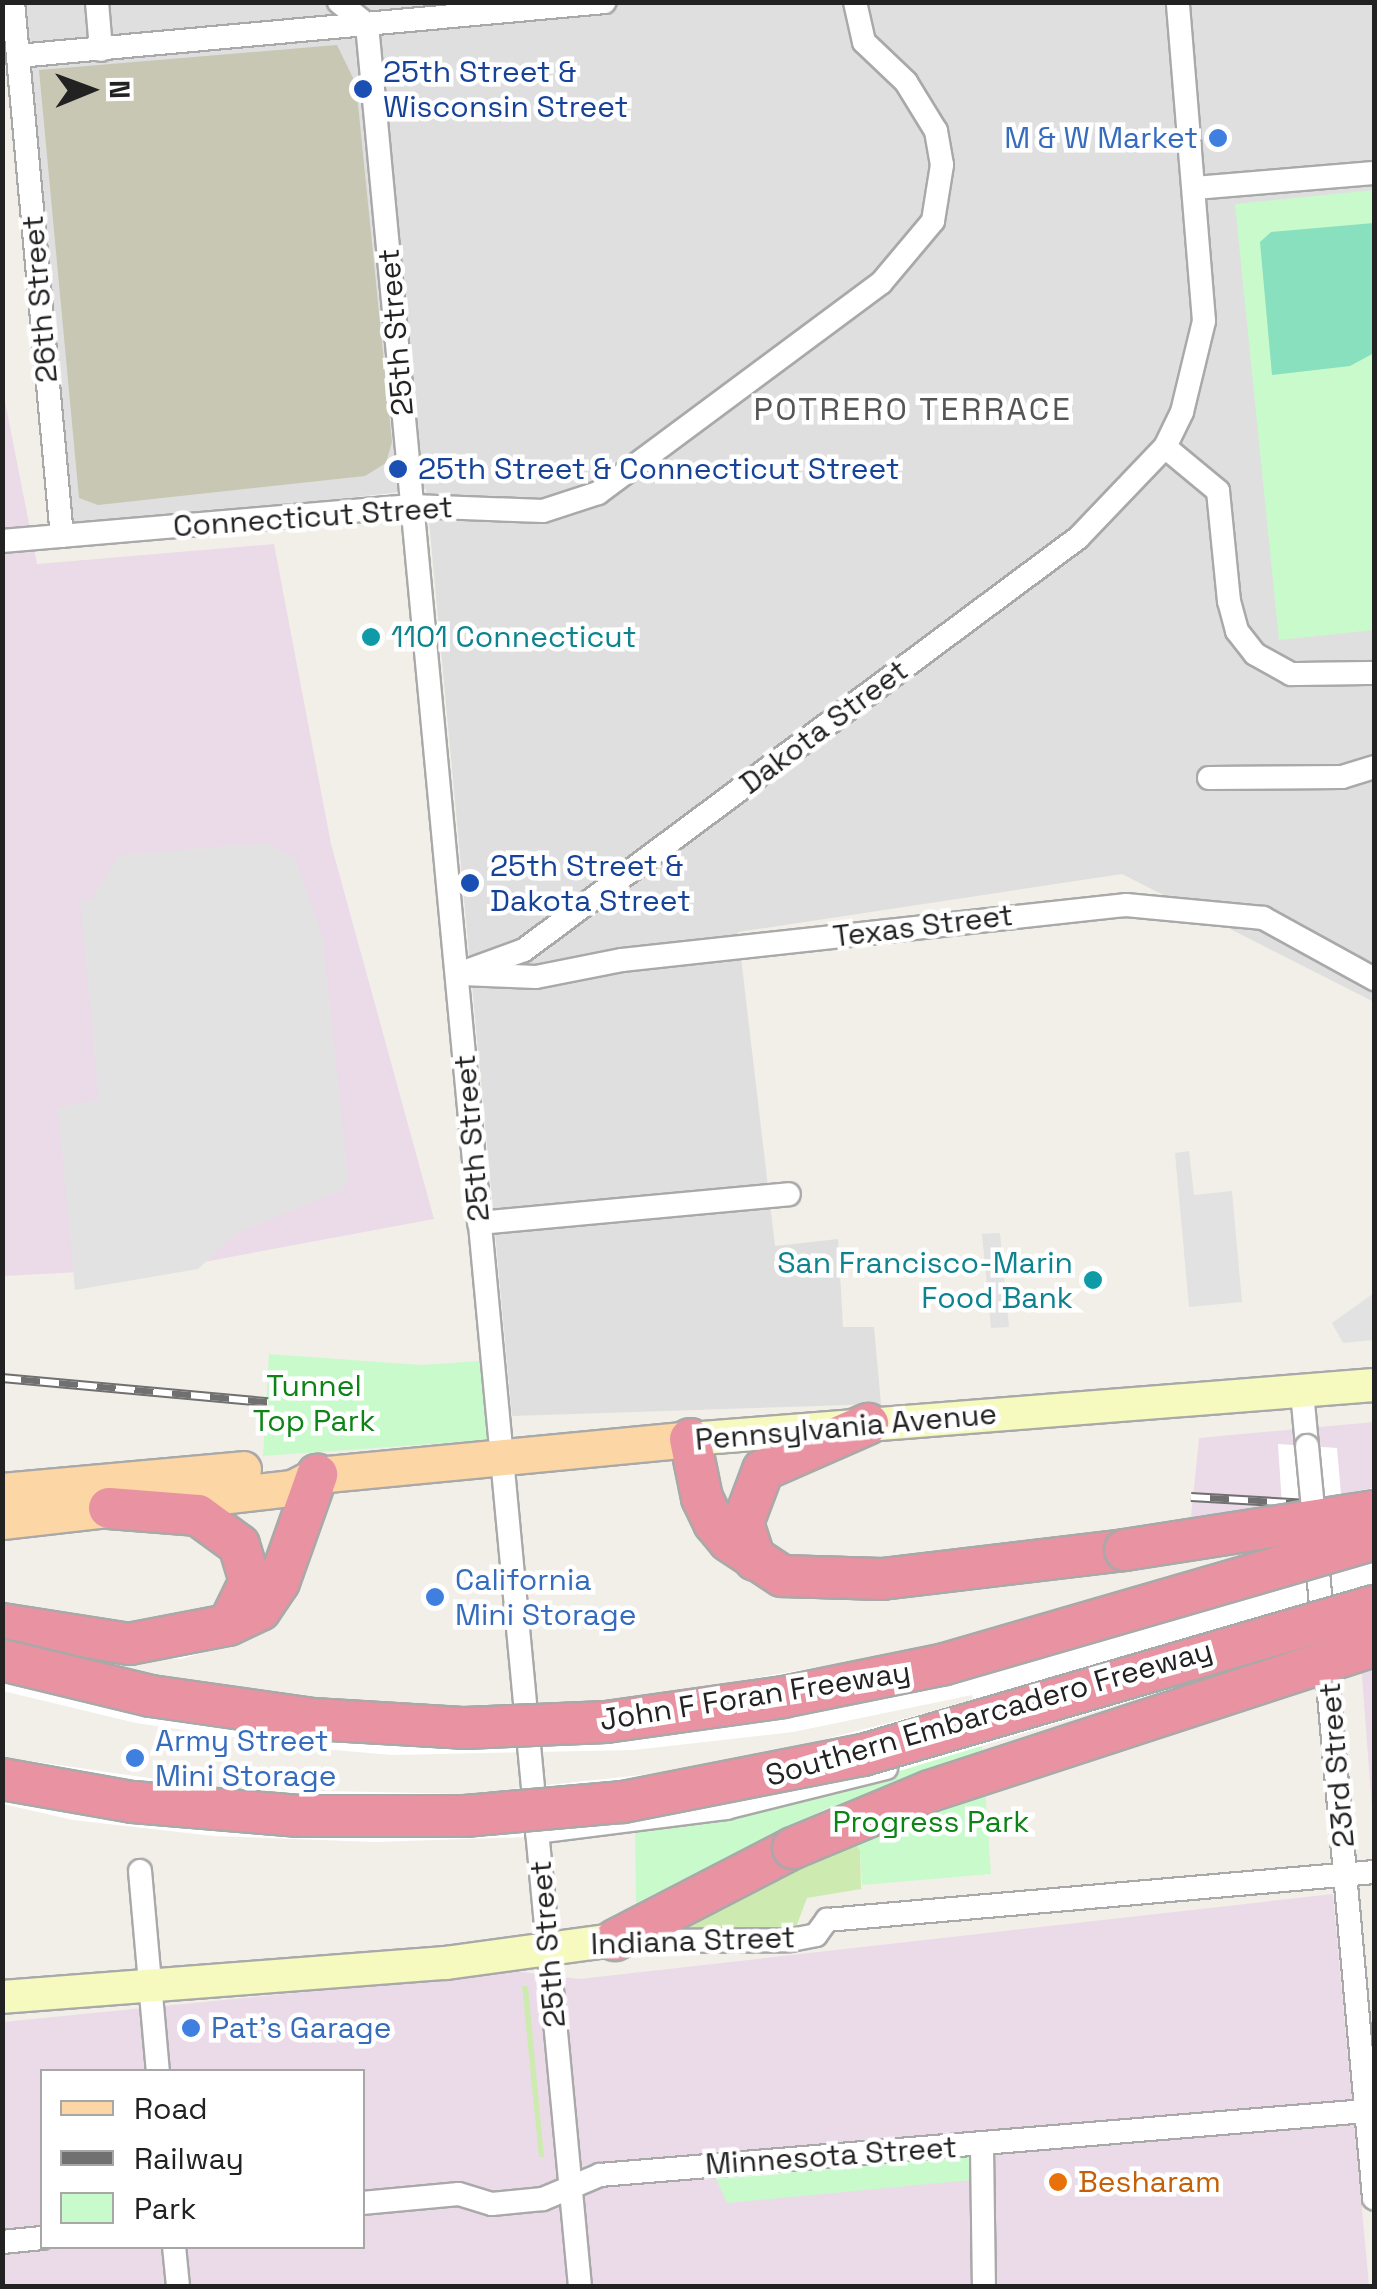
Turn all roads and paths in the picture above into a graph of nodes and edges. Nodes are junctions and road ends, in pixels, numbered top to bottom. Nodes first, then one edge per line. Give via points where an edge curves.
1 (13, 2) edge
2 (97, 2) edge
3 (340, 2) edge
4 (605, 2) edge
5 (855, 2) edge
6 (1178, 2) edge
7 (495, 8) edge
8 (367, 25) junction
9 (101, 50) junction
10 (18, 56) junction
11 (1374, 173) edge
12 (1194, 188) junction
13 (1165, 447) junction
14 (412, 506) junction
15 (62, 536) junction
16 (2, 541) edge
17 (1374, 673) edge
18 (1374, 767) edge
19 (1209, 778) dead end
20 (458, 974) junction
21 (1374, 979) edge
22 (789, 1194) dead end
23 (479, 1223) junction
24 (1374, 1385) edge
25 (1302, 1392) junction
26 (868, 1424) junction
27 (690, 1440) junction
28 (503, 1460) junction
29 (317, 1475) junction
30 (2, 1492) edge
31 (109, 1508) junction
32 (1374, 1510) edge
33 (2, 1521) edge
34 (1374, 1539) edge
35 (755, 1560) junction
36 (1374, 1606) edge
37 (2, 1624) edge
38 (222, 1627) junction
39 (1374, 1630) edge
40 (1324, 1637) junction
41 (1374, 1646) edge
42 (2, 1660) edge
43 (2, 1780) edge
44 (537, 1832) junction
45 (140, 1871) dead end
46 (1374, 1872) edge
47 (1347, 1874) junction
48 (615, 1940) junction
49 (548, 1950) junction
50 (150, 1984) junction
51 (2, 1997) edge
52 (158, 2069) edge
53 (1366, 2111) junction
54 (982, 2146) junction
55 (572, 2191) junction
56 (1374, 2198) edge
57 (365, 2204) edge
58 (40, 2238) edge
59 (2, 2242) edge
60 (174, 2249) edge
61 (178, 2286) edge
62 (580, 2286) edge
63 (984, 2286) edge

1 - 10 street, 26th Street
2 - 9 street
3 - 8 street
4 - 7 street
5 - 14 street, Connecticut Street via 864,42 906,82 936,130 940,193 916,246 882,283 598,493 542,511
6 - 12 street
7 - 8 street
8 - 9 street
8 - 14 street, 25th Street
9 - 10 street
10 - 15 street, 26th Street
11 - 12 street
12 - 13 street via 1204,321 1182,412
13 - 17 street via 1218,490 1237,630 1268,665 1290,674
13 - 20 street, Dakota Street via 1126,494 1062,550 524,950
14 - 15 street, Connecticut Street
14 - 20 street, 25th Street
15 - 16 street, Connecticut Street
18 - 19 street via 1342,778
20 - 21 street, Texas Street via 536,977 622,960 1090,905 1263,918
20 - 23 street, 25th Street
22 - 23 street
23 - 28 street, 25th Street
24 - 25 main road, Pennsylvania Avenue
25 - 26 main road, Pennsylvania Avenue
25 - 40 street, 23rd Street, bridge
26 - 27 main road, Pennsylvania Avenue
26 - 35 highway via 763,1470 744,1523
27 - 28 main road, Pennsylvania Avenue
27 - 35 highway via 714,1523
28 - 29 main road, Pennsylvania Avenue
28 - 44 street, 25th Street
29 - 30 main road, Pennsylvania Avenue via 290,1465
29 - 31 main road, Pennsylvania Avenue via 292,1488
29 - 38 highway via 279,1582 260,1610
31 - 33 main road, Pennsylvania Avenue
31 - 38 highway via 198,1514 239,1545 250,1581
32 - 35 highway, bridge via 1004,1568 882,1579 803,1580
34 - 42 highway, John F Foran Freeway, bridge via 945,1664 782,1698 606,1722 463,1728 313,1719 151,1696
36 - 43 highway, Southern Embarcadero Freeway, bridge via 863,1755 622,1802 466,1816 299,1816 133,1802
37 - 38 highway via 129,1644
39 - 40 street
40 - 44 street via 832,1784 726,1808
40 - 47 street, 23rd Street
41 - 48 highway, bridge via 930,1791 793,1848
44 - 49 street, 25th Street
45 - 50 street
46 - 47 street, Indiana Street
47 - 48 street, Indiana Street via 827,1920 816,1935
47 - 53 street, 23rd Street
48 - 49 main road, Indiana Street
49 - 50 main road, Indiana Street
49 - 55 street, 25th Street
50 - 51 main road, Indiana Street
50 - 52 street
53 - 54 street, Minnesota Street
53 - 56 street, 23rd Street
54 - 55 street, Minnesota Street via 944,2142 600,2175
54 - 63 street
55 - 57 street, Minnesota Street via 492,2204 459,2194
55 - 62 street, 25th Street
58 - 59 street
60 - 61 street

